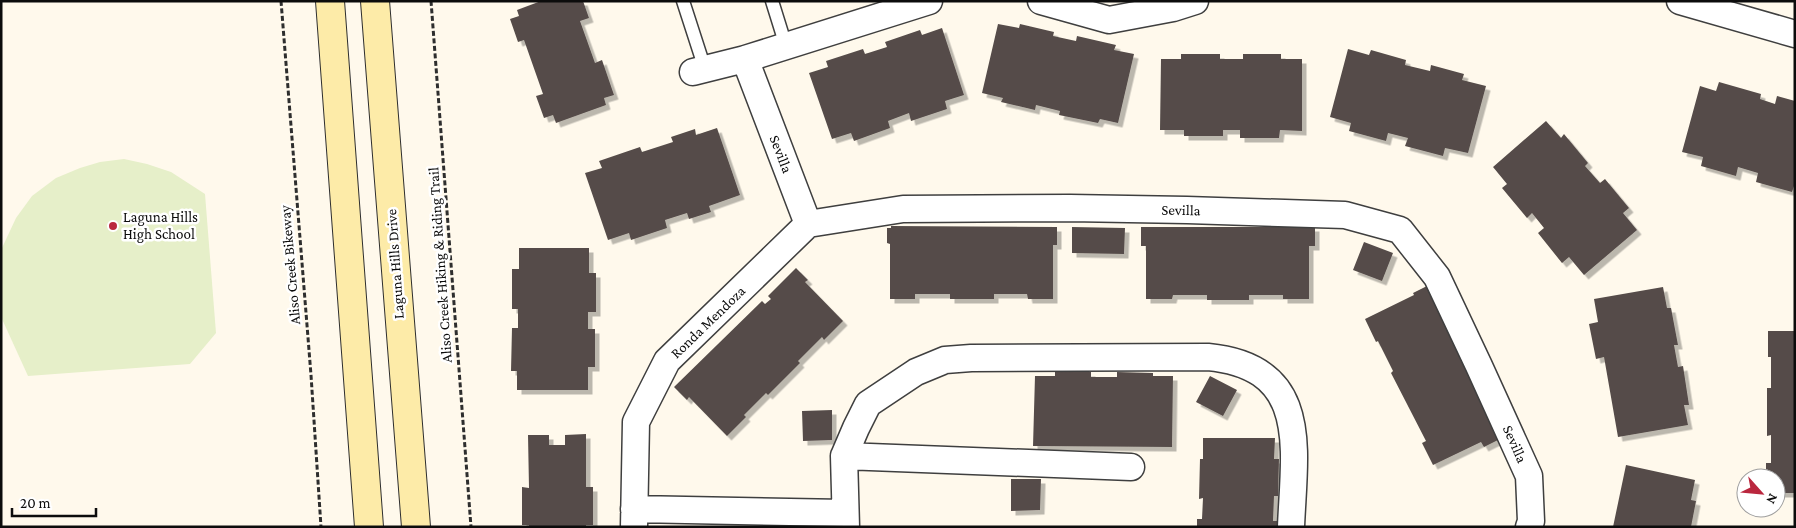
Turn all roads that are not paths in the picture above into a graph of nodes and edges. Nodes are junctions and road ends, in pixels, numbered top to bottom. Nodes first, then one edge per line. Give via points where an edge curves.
1 (330, 1) edge
2 (375, 1) edge
3 (683, 1) edge
4 (772, 1) edge
5 (929, 1) edge
6 (1041, 1) edge
7 (1195, 1) edge
8 (1680, 1) edge
9 (1795, 34) edge
10 (786, 46) junction
11 (745, 59) junction
12 (699, 71) joint
13 (808, 224) junction
14 (844, 456) junction
15 (1131, 467) dead end
16 (634, 518) edge
17 (845, 520) edge
18 (369, 527) edge
19 (416, 527) edge
20 (1291, 527) edge
21 (1529, 527) edge

1 - 18 main road
2 - 19 main road, Laguna Hills Drive
3 - 12 lane
4 - 10 lane
5 - 10 street
6 - 7 street via 1110,20
8 - 9 street
10 - 11 street
11 - 12 street
11 - 13 street, Sevilla
13 - 16 street, Ronda Mendoza via 667,362 636,422
13 - 21 street, Sevilla via 903,209 1119,209 1345,215 1400,230 1437,277 1529,476
14 - 15 street
14 - 17 street
14 - 20 street via 868,404 916,372 945,360 1230,359 1267,379 1280,393 1290,412 1295,440
16 - 17 street

